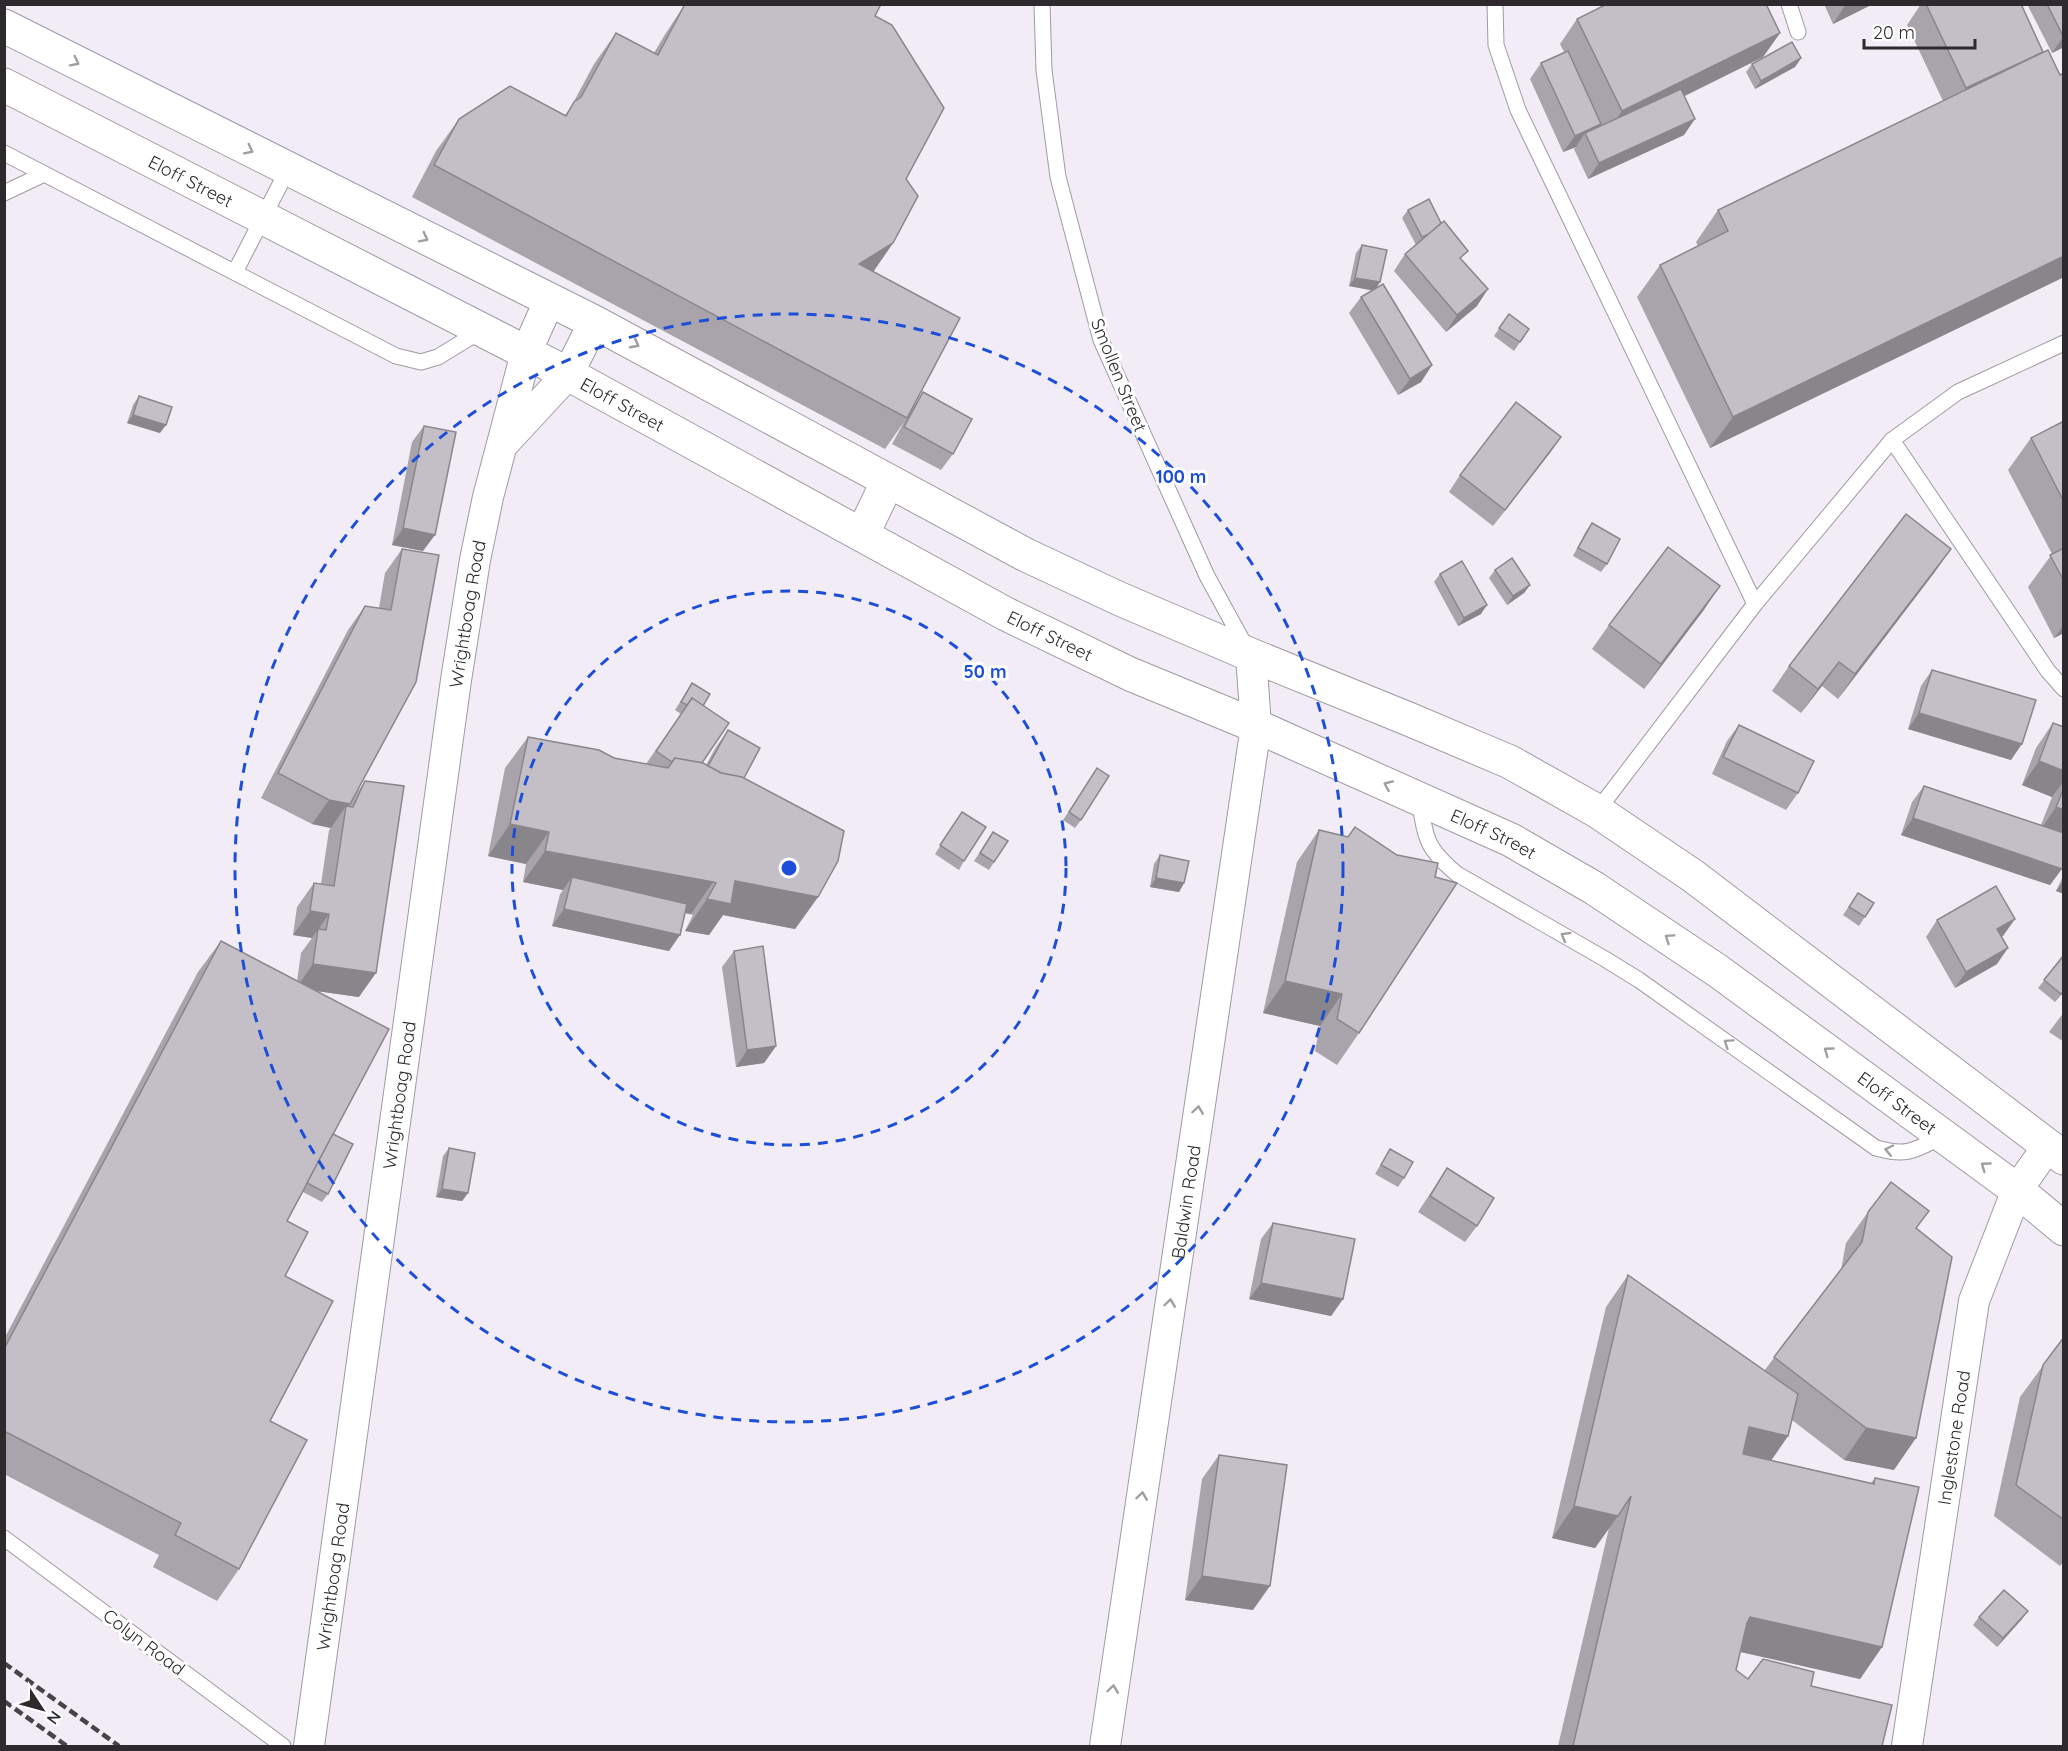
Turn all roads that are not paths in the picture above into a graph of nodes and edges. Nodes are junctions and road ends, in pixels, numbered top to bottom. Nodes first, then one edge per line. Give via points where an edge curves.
1 (1042, 4) edge
2 (1496, 4) edge
3 (1788, 4) edge
4 (4, 26) edge
5 (1798, 32) dead end
6 (37, 43) junction
7 (9, 87) edge
8 (4, 153) edge
9 (288, 169) junction
10 (42, 175) junction
11 (4, 193) edge
12 (262, 217) junction
13 (235, 272) junction
14 (549, 301) junction
15 (594, 322) junction
16 (482, 330) junction
17 (2064, 343) edge
18 (526, 353) junction
19 (568, 374) junction
20 (1892, 440) junction
21 (501, 446) junction
22 (888, 481) junction
23 (862, 535) junction
24 (1755, 604) junction
25 (1251, 655) junction
26 (2064, 689) edge
27 (1256, 726) junction
28 (1419, 798) junction
29 (1597, 811) junction
30 (1943, 1136) junction
31 (2056, 1152) edge
32 (2016, 1190) junction
33 (2064, 1229) edge
34 (4, 1539) edge
35 (283, 1746) edge
36 (309, 1746) edge
37 (1105, 1746) edge
38 (1907, 1746) edge

1 - 25 lane, Smollen Street via 1044,70 1058,177 1101,340 1207,576
2 - 24 lane via 1496,45 1518,111
3 - 5 lane
4 - 6 street
6 - 7 street
6 -> 9 street
7 - 12 street, Eloff Street
8 - 10 lane
9 - 12 lane
9 -> 14 street
10 - 11 lane
10 - 13 lane
12 - 13 lane
12 - 16 street, Eloff Street
13 - 16 lane via 396,356 421,362 438,357
14 - 15 street
14 - 18 street, Wrightboag Road
15 - 19 street, Wrightboag Road
15 -> 22 street
16 - 18 street, Eloff Street
17 - 20 lane via 1958,392
18 - 19 street, Eloff Street
18 - 21 street, Wrightboag Road
19 - 21 street, Wrightboag Road
19 - 23 street, Eloff Street
20 - 24 lane
20 - 26 lane
21 - 36 street, Wrightboag Road via 475,560 456,680
22 - 23 street
22 - 25 street via 1026,555
23 - 27 street, Eloff Street via 1006,614 1130,674
24 - 29 lane
25 - 27 street, Baldwin Road
25 - 29 street via 1510,762
28 -> 27 street, Eloff Street
37 -> 27 street, Baldwin Road
30 -> 28 street, Eloff Street via 1718,971 1594,888 1511,840
30 -> 28 lane via 1908,1153 1876,1148 1639,980 1457,874 1439,859 1427,841
29 - 31 street via 1693,876
32 -> 30 street, Eloff Street
31 - 32 street, Inglestone Road
32 - 33 street, Eloff Street
32 - 38 street, Inglestone Road via 1974,1300
34 - 35 lane, Colyn Road

